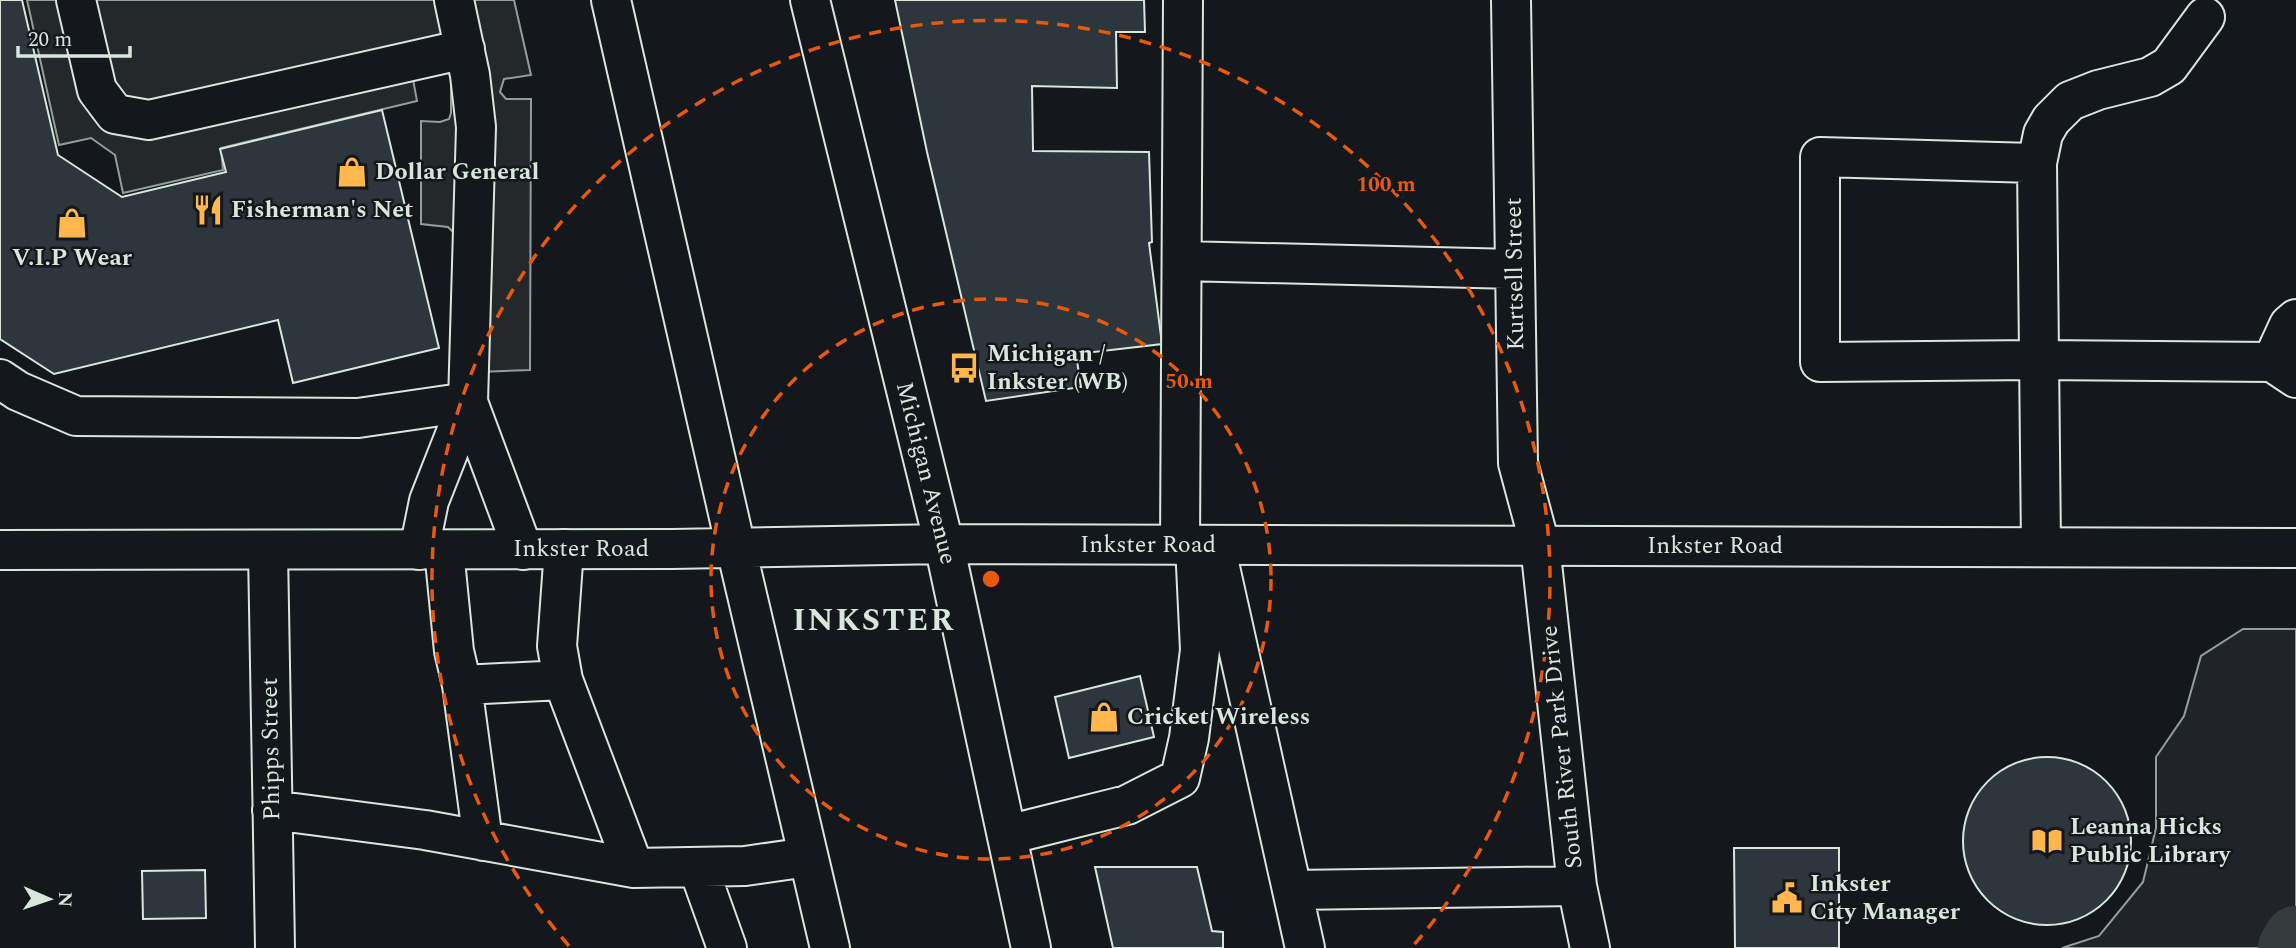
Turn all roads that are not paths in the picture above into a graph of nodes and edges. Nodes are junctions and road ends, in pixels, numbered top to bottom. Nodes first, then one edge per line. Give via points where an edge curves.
1 (76, 0) edge
2 (454, 0) edge
3 (611, 0) edge
4 (810, 0) edge
5 (1183, 0) edge
6 (1511, 0) edge
7 (2205, 17) dead end
8 (465, 49) junction
9 (2037, 163) junction
10 (1182, 261) junction
11 (1515, 269) junction
12 (2296, 320) edge
13 (2039, 360) junction
14 (2284, 370) edge
15 (0, 379) edge
16 (468, 402) junction
17 (944, 544) junction
18 (1197, 545) junction
19 (1540, 545) junction
20 (2040, 547) junction
21 (736, 548) junction
22 (2296, 548) edge
23 (564, 549) junction
24 (0, 550) edge
25 (432, 550) junction
26 (523, 550) junction
27 (268, 551) junction
28 (564, 680) junction
29 (462, 685) junction
30 (272, 810) junction
31 (1007, 835) junction
32 (483, 841) junction
33 (808, 857) junction
34 (698, 867) junction
35 (634, 868) junction
36 (1577, 886) junction
37 (1292, 890) junction
38 (275, 948) edge
39 (727, 948) edge
40 (830, 948) edge
41 (1031, 948) edge
42 (1305, 948) edge
43 (1590, 948) edge

1 - 8 main road via 97,90 114,114 149,120
2 - 8 main road
3 - 21 main road
4 - 17 main road, Michigan Avenue
5 - 10 main road
6 - 11 main road, Kurtsell Street
7 - 9 main road via 2169,66 2150,77 2070,101 2043,134
8 - 16 main road via 476,127
9 - 13 main road
9 - 13 main road via 1820,157 1820,362
10 - 11 main road
10 - 18 main road
11 - 19 main road, Kurtsell Street via 1518,463
12 - 14 main road via 2289,325
13 - 14 main road
13 - 20 main road
15 - 16 main road via 76,416 358,418
16 - 25 main road via 429,500
16 - 26 main road
17 - 18 main road, Inkster Road
17 - 21 main road, Inkster Road
17 - 31 main road, Michigan Avenue
18 - 19 main road, Inkster Road
18 - 31 main road via 1200,650 1180,778 1126,806
18 - 37 main road
19 - 20 main road, Inkster Road
19 - 36 main road, South River Park Drive
20 - 22 main road, Inkster Road
21 - 23 main road, Inkster Road
21 - 33 main road
23 - 26 main road, Inkster Road
23 - 28 main road via 556,646
24 - 27 main road, Inkster Road
25 - 26 main road, Inkster Road
25 - 27 main road, Inkster Road
25 - 29 main road
27 - 30 main road, Phipps Street
28 - 29 main road
28 - 35 main road
29 - 32 main road
30 - 32 main road
30 - 38 main road, Phipps Street
31 - 41 main road, Michigan Avenue
32 - 35 main road
33 - 34 main road
33 - 40 main road
34 - 35 main road
34 - 39 main road
36 - 37 main road
36 - 43 main road, South River Park Drive
37 - 42 main road

